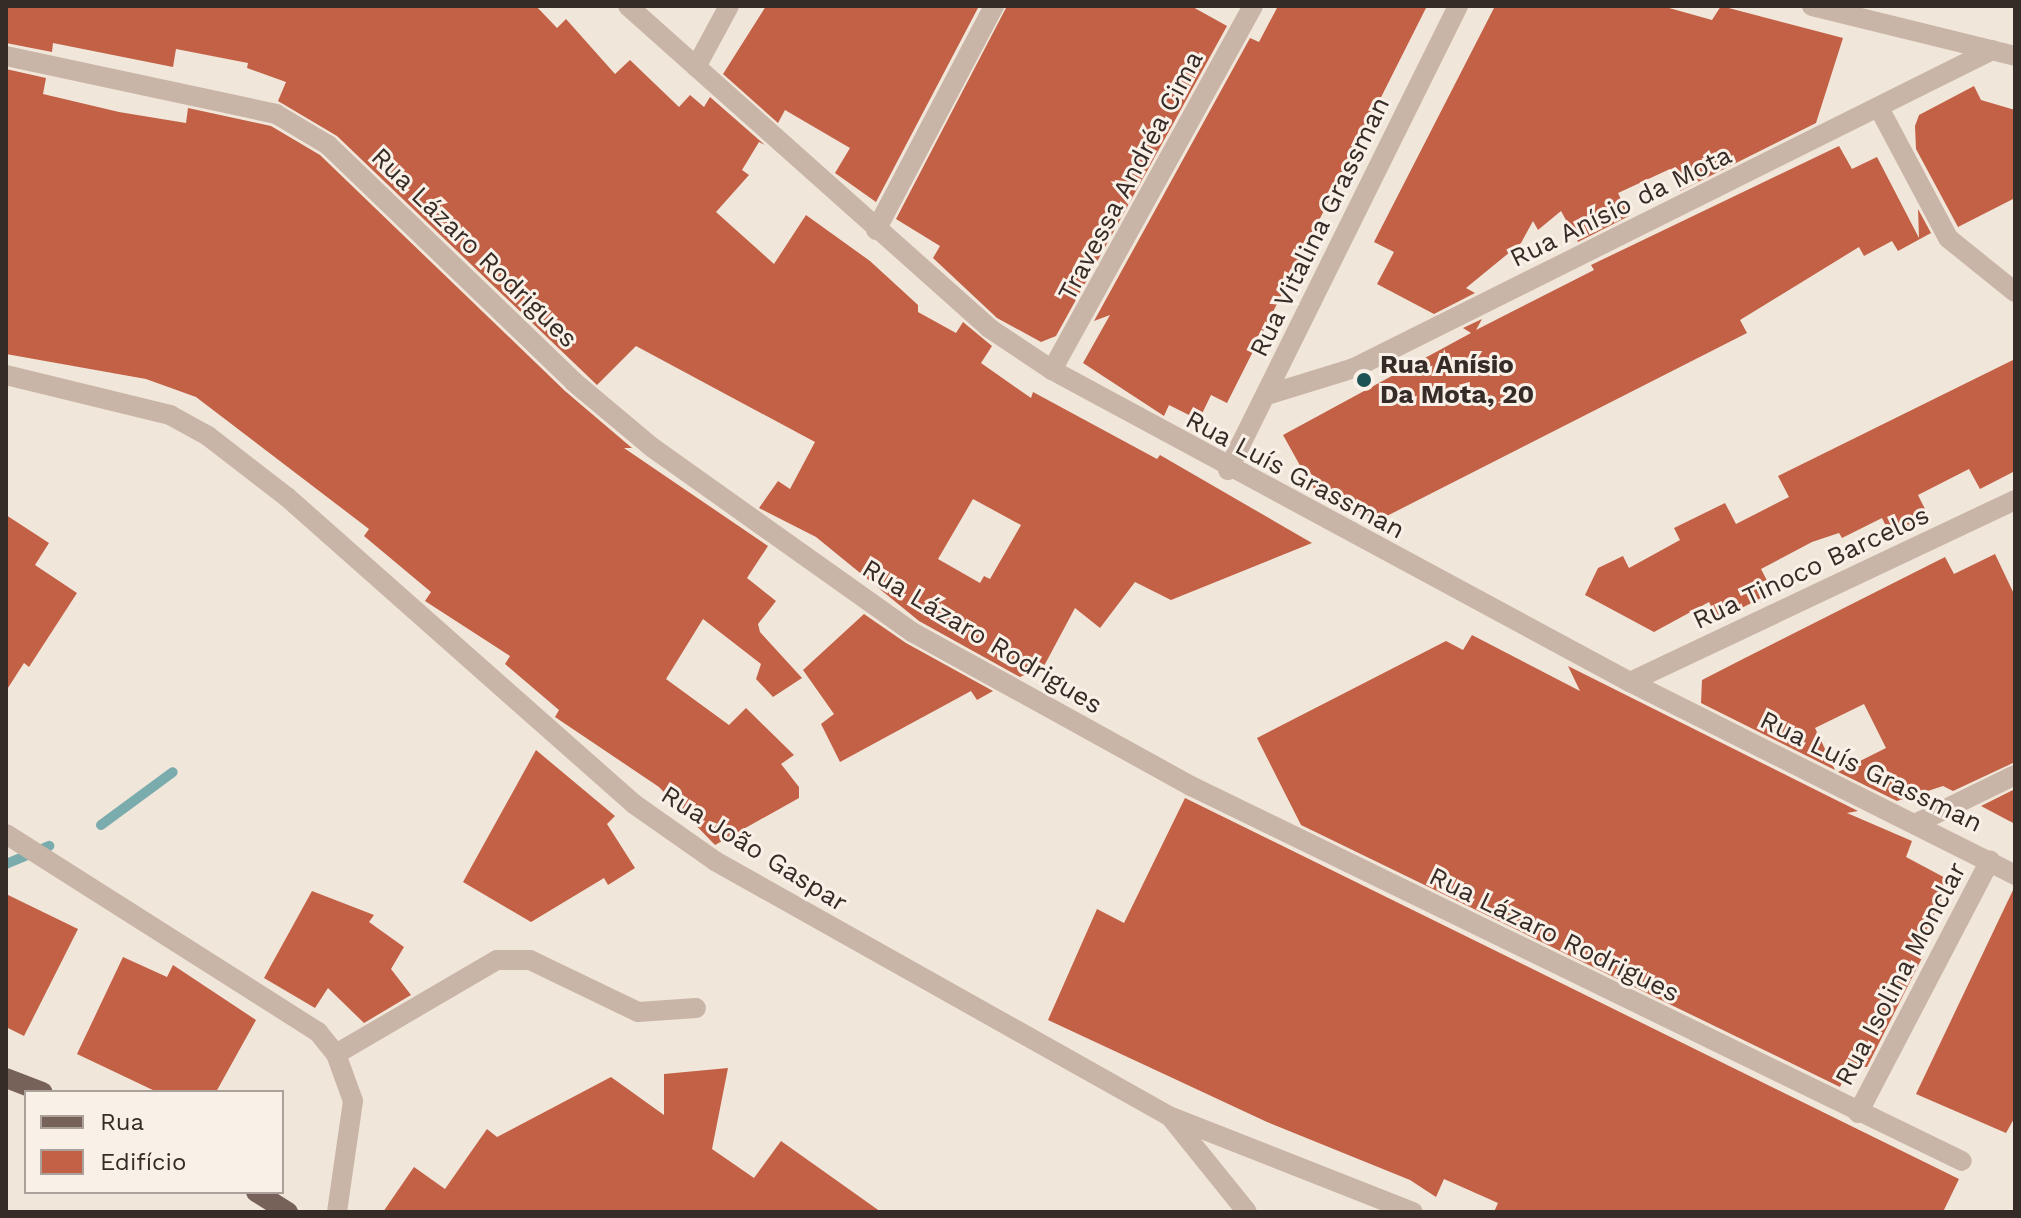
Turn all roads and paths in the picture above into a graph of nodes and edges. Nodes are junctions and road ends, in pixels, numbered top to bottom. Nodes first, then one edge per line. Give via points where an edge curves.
1 (628, 6) edge
2 (729, 6) edge
3 (994, 6) edge
4 (1253, 6) edge
5 (1458, 6) edge
6 (1812, 6) edge
7 (1992, 50) junction
8 (6, 56) edge
9 (2015, 56) edge
10 (696, 67) junction
11 (1879, 108) junction
12 (876, 230) junction
13 (2015, 292) edge
14 (1052, 370) junction
15 (6, 375) edge
16 (1267, 395) junction
17 (1228, 470) junction
18 (2015, 500) edge
19 (1630, 682) junction
20 (2015, 775) edge
21 (1919, 822) junction
22 (6, 834) edge
23 (1990, 860) junction
24 (2015, 875) edge
25 (696, 1008) dead end
26 (336, 1054) junction
27 (6, 1078) edge
28 (37, 1090) edge
29 (1858, 1113) junction
30 (1169, 1116) junction
31 (1962, 1161) dead end
32 (259, 1194) edge
33 (288, 1212) edge
34 (337, 1212) edge
35 (1247, 1212) edge
36 (1413, 1212) edge

1 - 10 street, Rua Luís Grassman
2 - 10 street
3 - 12 street
4 - 14 street, Travessa Andréa Cima
5 - 16 street, Rua Vitalina Grassman
6 - 7 street
7 - 9 street
7 - 11 street, Rua Anísio da Mota
8 - 29 street, Rua Lázaro Rodrigues via 276,114 328,145 574,382 653,448 912,632 1191,786
10 - 12 street, Rua Luís Grassman
11 - 13 street via 1948,238
11 - 16 street, Rua Anísio da Mota via 1354,368
12 - 14 street, Rua Luís Grassman via 989,328
14 - 17 street, Rua Luís Grassman
15 - 30 street, Rua João Gaspar via 170,415 208,436 287,497 682,841
16 - 17 street, Rua Vitalina Grassman
17 - 19 street, Rua Luís Grassman
18 - 19 street, Rua Tinoco Barcelos
19 - 21 street, Rua Luís Grassman
20 - 21 street
21 - 23 street, Rua Luís Grassman
22 - 26 street via 318,1032
23 - 24 street, Rua Luís Grassman
23 - 29 street, Rua Isolina Monclar
25 - 26 street via 638,1012 530,960 497,960
26 - 34 street via 353,1101
27 - 28 main road
29 - 31 street, Rua Lázaro Rodrigues
30 - 35 street
30 - 36 street, Rua João Gaspar
32 - 33 main road

